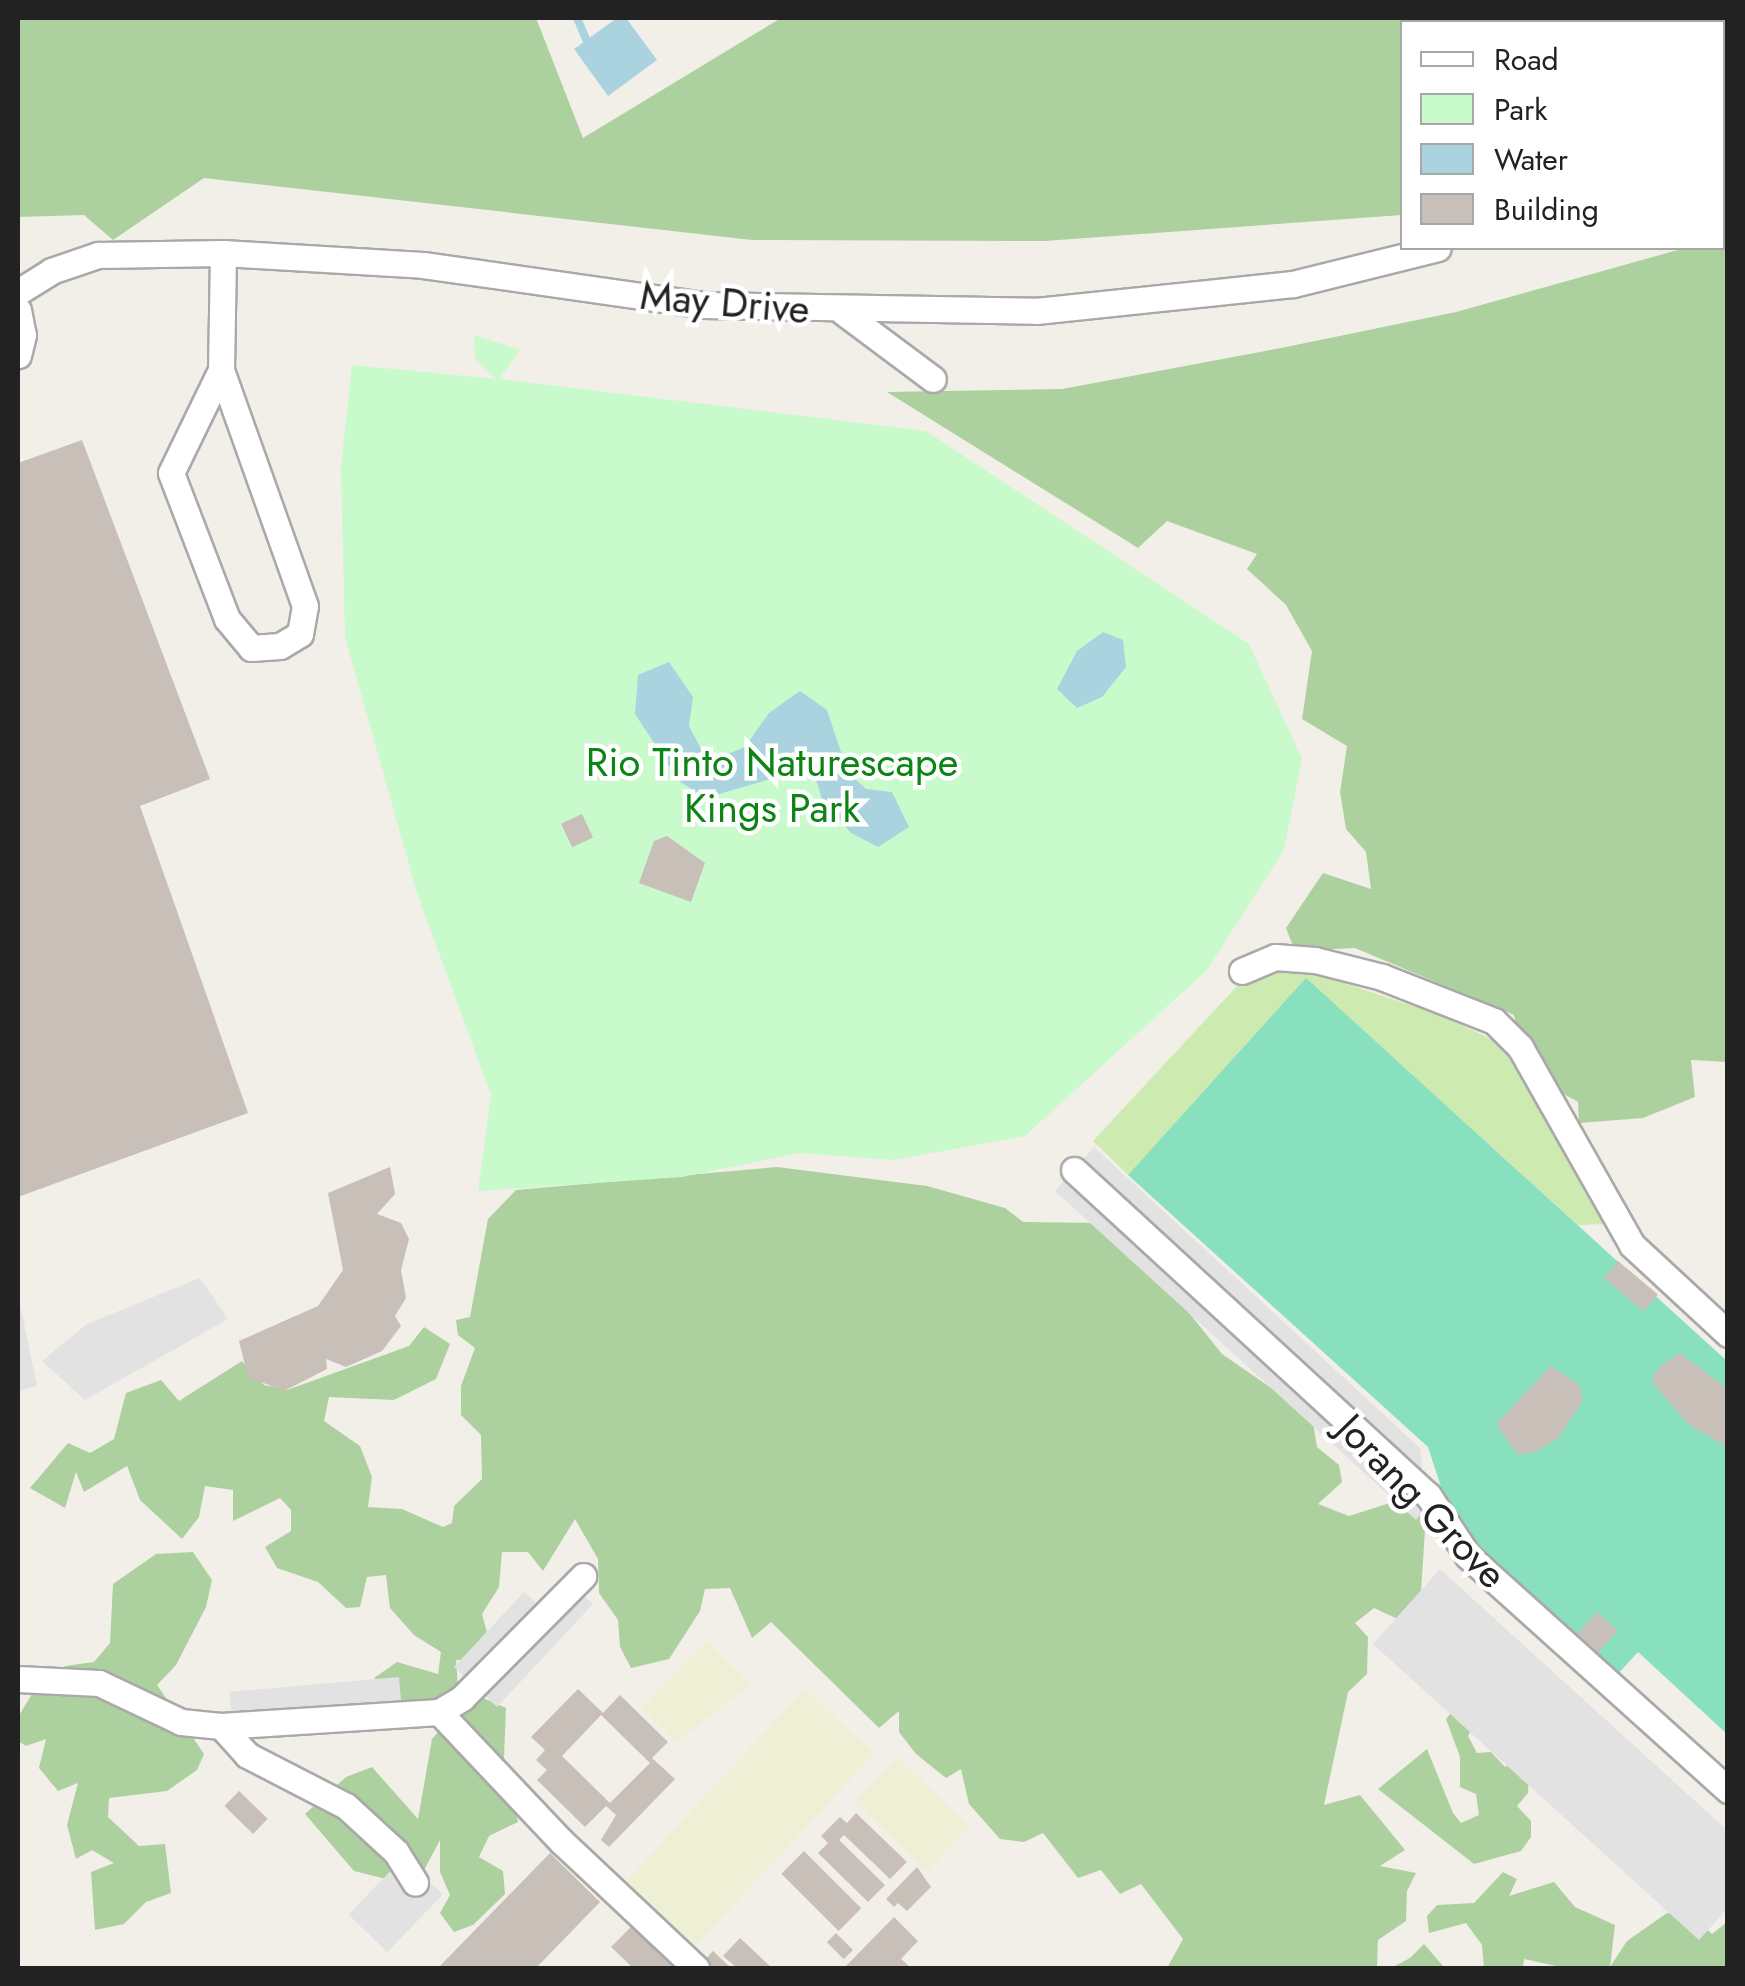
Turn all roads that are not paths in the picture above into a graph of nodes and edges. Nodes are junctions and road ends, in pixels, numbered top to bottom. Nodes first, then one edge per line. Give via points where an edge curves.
1 (1429, 250) edge
2 (223, 253) junction
3 (18, 292) edge
4 (18, 310) edge
5 (843, 312) junction
6 (18, 355) edge
7 (221, 370) junction
8 (934, 379) dead end
9 (1242, 971) dead end
10 (1074, 1170) dead end
11 (1728, 1334) edge
12 (583, 1576) dead end
13 (18, 1679) edge
14 (438, 1712) junction
15 (221, 1726) junction
16 (1728, 1790) edge
17 (415, 1882) dead end
18 (696, 1968) edge

1 - 5 street, May Drive via 1256,288 1036,311
2 - 3 street, May Drive via 98,255 51,271
2 - 5 street, May Drive via 423,265 703,305
2 - 7 street
4 - 6 street
5 - 8 street
7 - 7 street via 305,606 300,634 280,646 251,648 227,619 171,473
9 - 11 street via 1275,957 1315,960 1382,977 1494,1020 1520,1047 1632,1244
10 - 16 street, Jorang Grove via 1428,1495 1468,1556
12 - 14 street via 462,1698
13 - 15 street via 99,1683 181,1722
14 - 15 street
14 - 18 street
15 - 17 street via 248,1755 346,1806 396,1852

